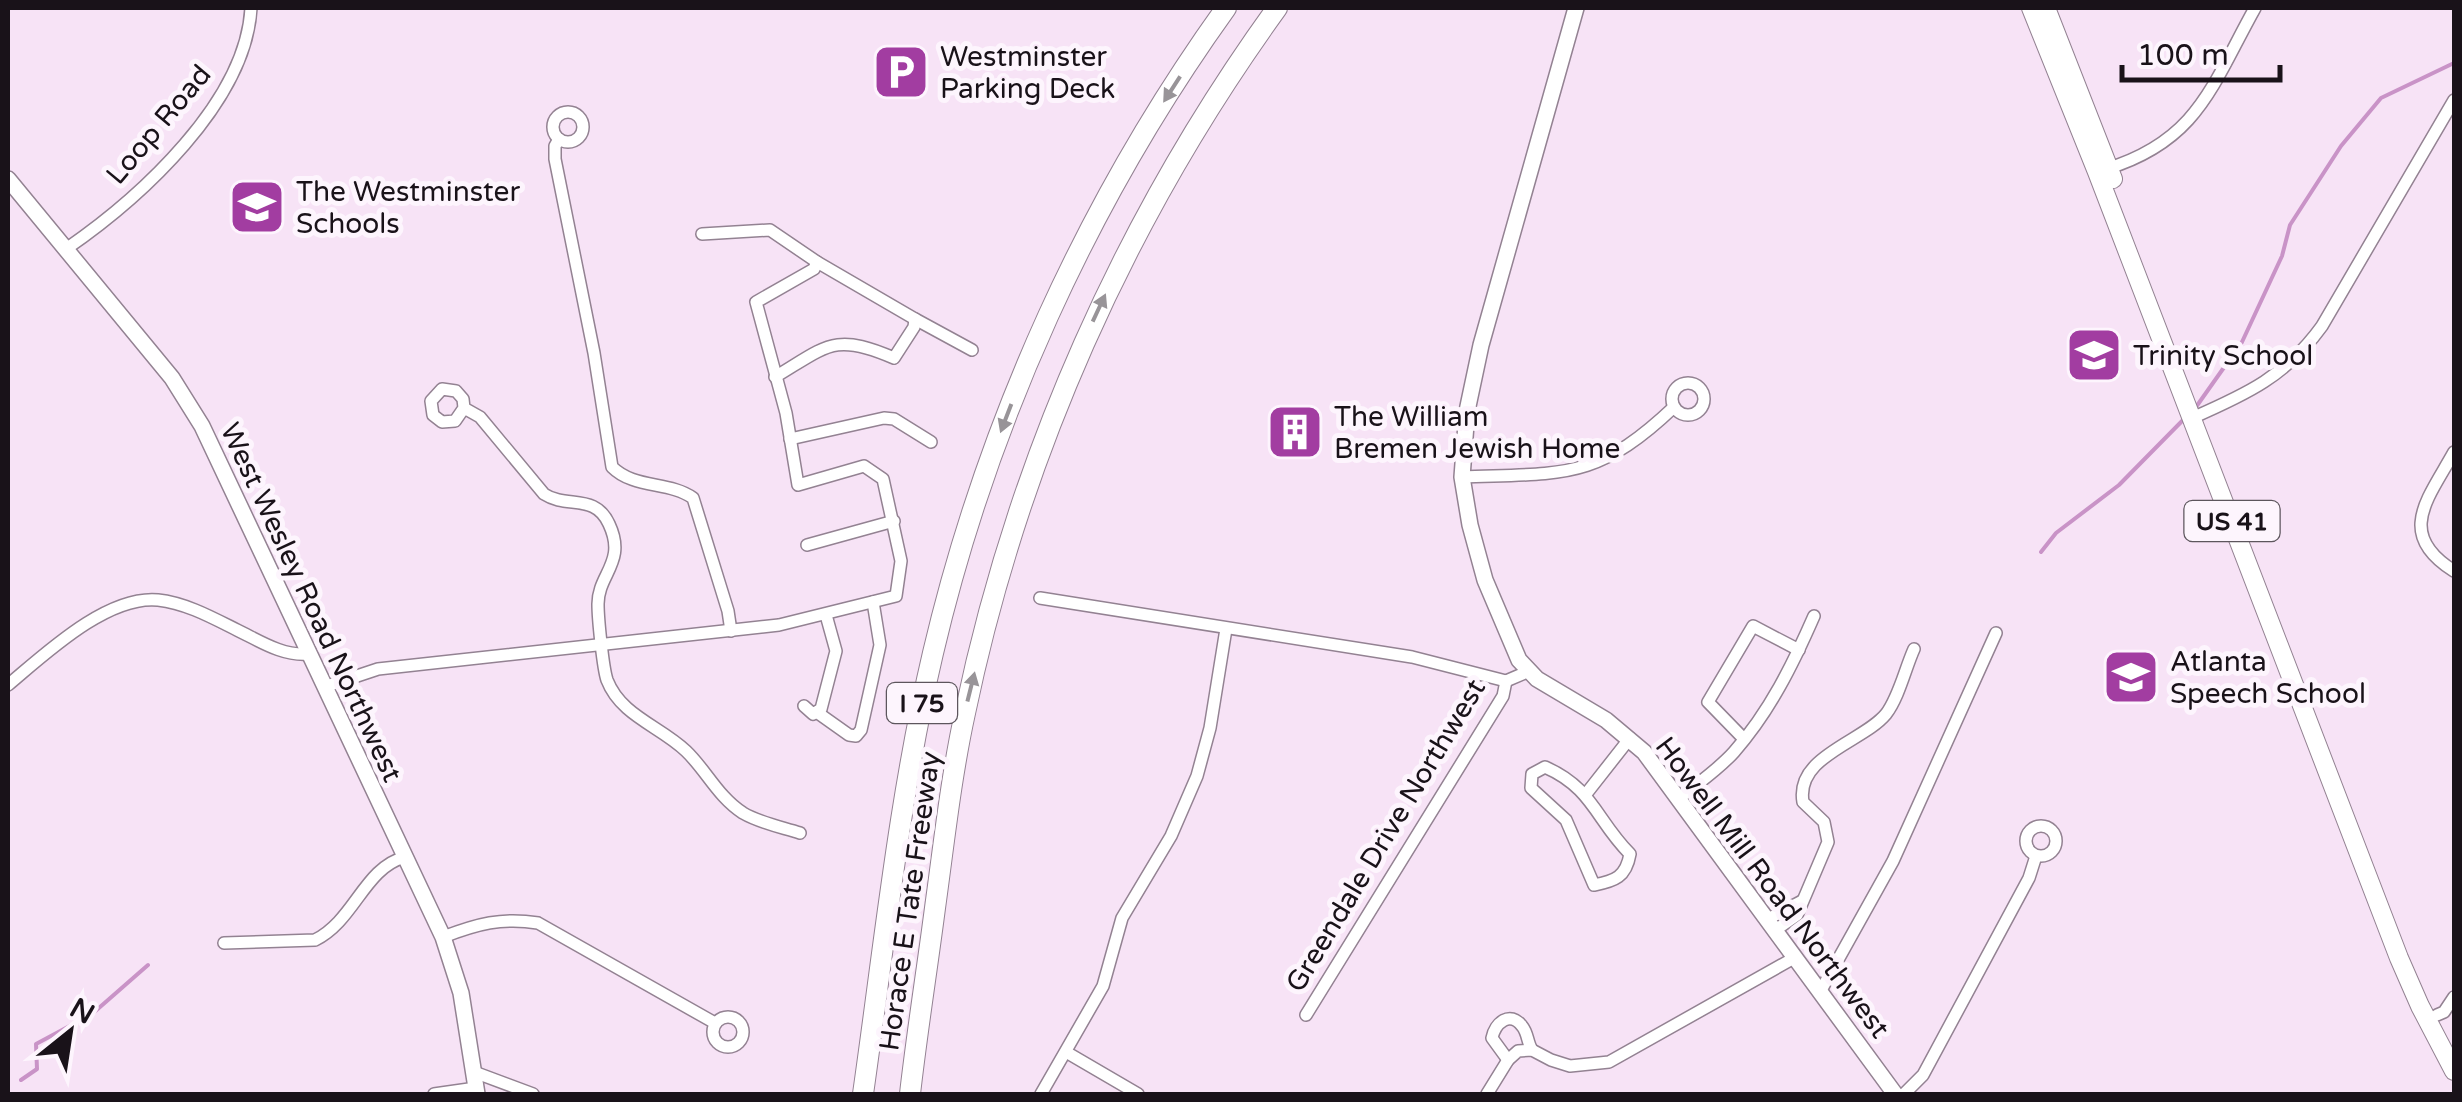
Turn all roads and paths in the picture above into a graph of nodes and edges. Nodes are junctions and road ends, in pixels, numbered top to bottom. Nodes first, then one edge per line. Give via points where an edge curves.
1 (252, 8) edge
2 (1226, 8) edge
3 (1277, 8) edge
4 (1576, 8) edge
5 (2031, 8) edge
6 (2046, 8) edge
7 (2256, 8) edge
8 (2454, 100) edge
9 (559, 140) dead end
10 (2103, 170) junction
11 (8, 179) edge
12 (702, 234) dead end
13 (66, 249) junction
14 (816, 262) junction
15 (914, 319) junction
16 (972, 350) dead end
17 (775, 377) junction
18 (1674, 407) dead end
19 (464, 408) dead end
20 (2198, 416) junction
21 (790, 439) junction
22 (931, 442) dead end
23 (2454, 452) edge
24 (1462, 477) junction
25 (894, 521) junction
26 (807, 545) dead end
27 (2454, 571) edge
28 (1040, 598) dead end
29 (874, 602) junction
30 (826, 614) junction
31 (1814, 616) dead end
32 (1226, 629) junction
33 (731, 631) junction
34 (1996, 633) dead end
35 (603, 644) junction
36 (1914, 649) dead end
37 (1799, 650) junction
38 (308, 654) junction
39 (1528, 672) junction
40 (1506, 681) junction
41 (8, 685) edge
42 (324, 687) junction
43 (804, 706) dead end
44 (818, 713) junction
45 (1630, 738) junction
46 (1744, 739) junction
47 (1586, 794) junction
48 (1680, 798) junction
49 (800, 832) dead end
50 (2036, 856) dead end
51 (405, 857) junction
52 (1770, 925) junction
53 (443, 938) junction
54 (224, 942) dead end
55 (1794, 958) junction
56 (1820, 992) junction
57 (2454, 997) edge
58 (1306, 1015) dead end
59 (2437, 1015) junction
60 (715, 1023) dead end
61 (2454, 1049) edge
62 (1532, 1050) junction
63 (1066, 1052) junction
64 (1508, 1060) junction
65 (2454, 1071) edge
66 (476, 1085) edge
67 (434, 1094) edge
68 (533, 1094) edge
69 (863, 1094) edge
70 (910, 1094) edge
71 (1040, 1094) edge
72 (1138, 1094) edge
73 (1486, 1094) edge
74 (1895, 1094) edge
75 (1904, 1094) edge

1 - 13 street, Loop Road via 246,45 222,96 110,218
2 -> 69 highway, Horace E Tate Freeway / I 75 via 1089,232 982,484 920,716
70 -> 3 highway, Horace E Tate Freeway / I 75 via 964,714 1028,482 1083,343 1136,236 1216,97
4 - 24 main road, Howell Mill Road Northwest via 1480,345
5 - 10 main road, US 41
6 - 10 main road, US 41
7 - 10 street via 2180,132 2158,149
8 - 20 street via 2305,350 2270,380
9 - 33 street via 555,159 612,466 632,480 693,498
10 - 20 main road, US 41
11 - 13 main road, West Wesley Road Northwest
12 - 14 street via 770,230
13 - 38 main road, West Wesley Road Northwest via 187,398
14 - 15 street
14 - 17 street via 756,302
15 - 16 street
15 - 17 street via 894,358 844,342
17 - 21 street
18 - 24 street via 1630,446 1592,466
19 - 35 street via 544,494 583,501 608,522 615,542 598,604
20 - 59 main road, US 41
20 - 65 main road, US 41 via 2404,971
21 - 22 street via 894,418
21 - 25 street via 798,485 864,466 883,478
23 - 27 street via 2420,521 2427,549
24 - 39 main road, Howell Mill Road Northwest via 1484,580
25 - 26 street
25 - 29 street via 901,561 896,596
28 - 32 street
29 - 30 street
29 - 44 street via 880,645 861,730 849,735
30 - 33 street
30 - 44 street via 836,650
31 - 37 street
32 - 40 street via 1412,656
32 - 63 street via 1198,776 1122,918 1103,986
33 - 35 street
34 - 56 street via 1894,861
35 - 42 street via 378,670
35 - 49 street via 608,680 626,708 684,748 738,809
36 - 52 street via 1888,712 1817,763 1803,786 1803,802 1824,822 1828,842 1802,902
37 - 46 street
37 - 46 street via 1753,626 1708,702
38 - 41 street via 282,652 186,607 141,600 103,613
38 - 42 main road, West Wesley Road Northwest
39 - 40 street
39 - 45 main road, Howell Mill Road Northwest
40 - 58 street, Greendale Drive Northwest via 1503,696
42 - 51 main road, West Wesley Road Northwest
43 - 44 street
45 - 47 street
45 - 48 main road, Howell Mill Road Northwest
46 - 48 street
47 - 47 street via 1630,854 1628,868 1615,881 1594,884 1566,820 1530,788 1532,774 1544,767
48 - 52 main road, Howell Mill Road Northwest
50 - 75 street via 1923,1075
51 - 53 main road, West Wesley Road Northwest
51 - 54 street via 384,865 350,911 314,940
52 - 55 main road, Howell Mill Road Northwest
53 - 60 street via 493,920 538,924
53 - 66 main road, West Wesley Road Northwest via 461,993
55 - 56 main road, Howell Mill Road Northwest
55 - 62 street via 1609,1062 1570,1066
56 - 74 main road, Howell Mill Road Northwest
57 - 59 street
59 - 61 main road, US 41
62 - 64 street
62 - 64 street via 1521,1024 1502,1020 1492,1038
63 - 71 street
63 - 72 street
64 - 73 street
66 - 67 street
66 - 68 street

